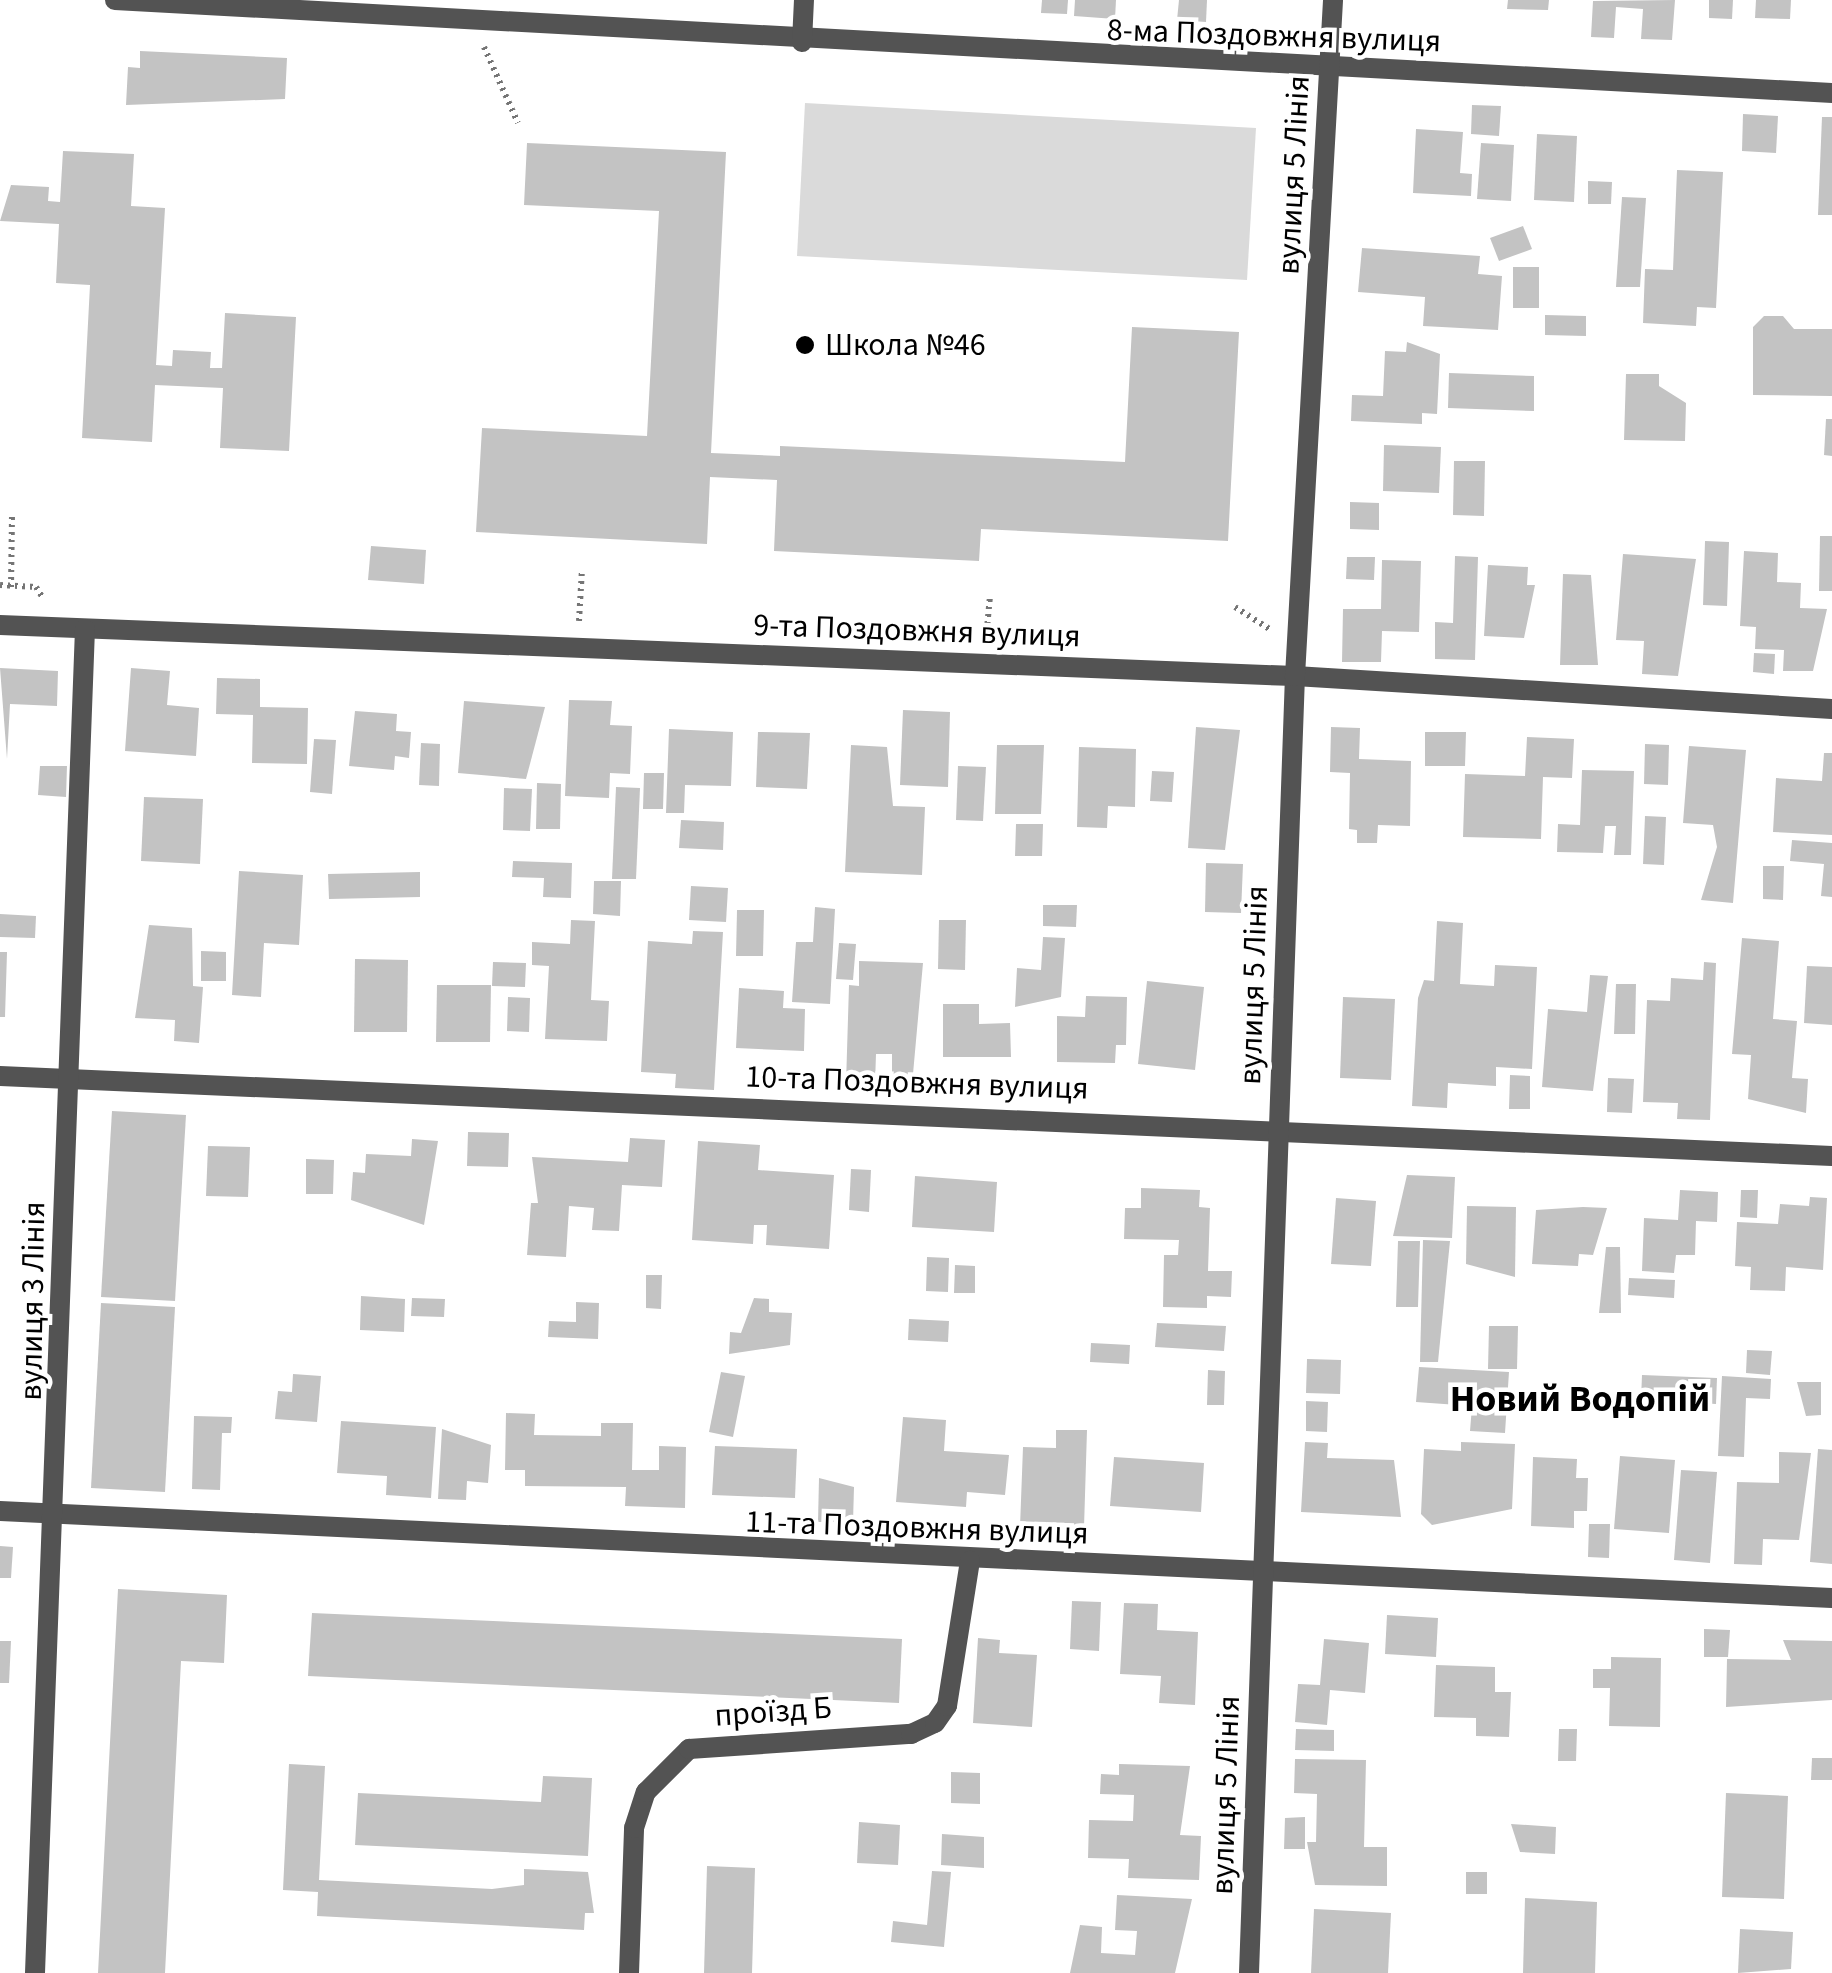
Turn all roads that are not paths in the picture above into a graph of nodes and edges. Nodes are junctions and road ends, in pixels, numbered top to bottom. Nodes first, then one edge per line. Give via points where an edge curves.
1 (115, 0) edge
2 (804, 0) edge
3 (1333, 0) edge
4 (282, 5) edge
5 (802, 42) junction
6 (1330, 67) junction
7 (1832, 93) edge
8 (0, 625) edge
9 (85, 629) junction
10 (1295, 676) junction
11 (1832, 709) edge
12 (0, 1076) edge
13 (67, 1080) junction
14 (1278, 1127) junction
15 (1832, 1156) edge
16 (0, 1511) edge
17 (59, 1514) junction
18 (970, 1561) junction
19 (1264, 1571) junction
20 (1832, 1598) edge
21 (36, 1973) edge
22 (629, 1973) edge
23 (1250, 1973) edge

1 - 4 street, 8-ма Поздовжня вулиця
2 - 5 street
3 - 6 street, вулиця 5 Лінія
4 - 5 street, 8-ма Поздовжня вулиця
5 - 6 street, 8-ма Поздовжня вулиця
6 - 7 street, 8-ма Поздовжня вулиця
6 - 10 street, вулиця 5 Лінія
8 - 9 street, 9-та Поздовжня вулиця
9 - 10 street, 9-та Поздовжня вулиця
9 - 13 street, вулиця 3 Лінія
10 - 11 street, 9-та Поздовжня вулиця
10 - 14 street, вулиця 5 Лінія
12 - 13 street, 10-та Поздовжня вулиця
13 - 14 street, 10-та Поздовжня вулиця
13 - 17 street, вулиця 3 Лінія
14 - 15 street, 10-та Поздовжня вулиця
14 - 19 street, вулиця 5 Лінія
16 - 17 street, 11-та Поздовжня вулиця
17 - 18 street, 11-та Поздовжня вулиця
17 - 21 street, вулиця 3 Лінія
18 - 19 street, 11-та Поздовжня вулиця
18 - 22 street, проїзд Б via 947,1706 935,1722 911,1734 690,1748 646,1792 634,1828
19 - 20 street, 11-та Поздовжня вулиця
19 - 23 street, вулиця 5 Лінія

